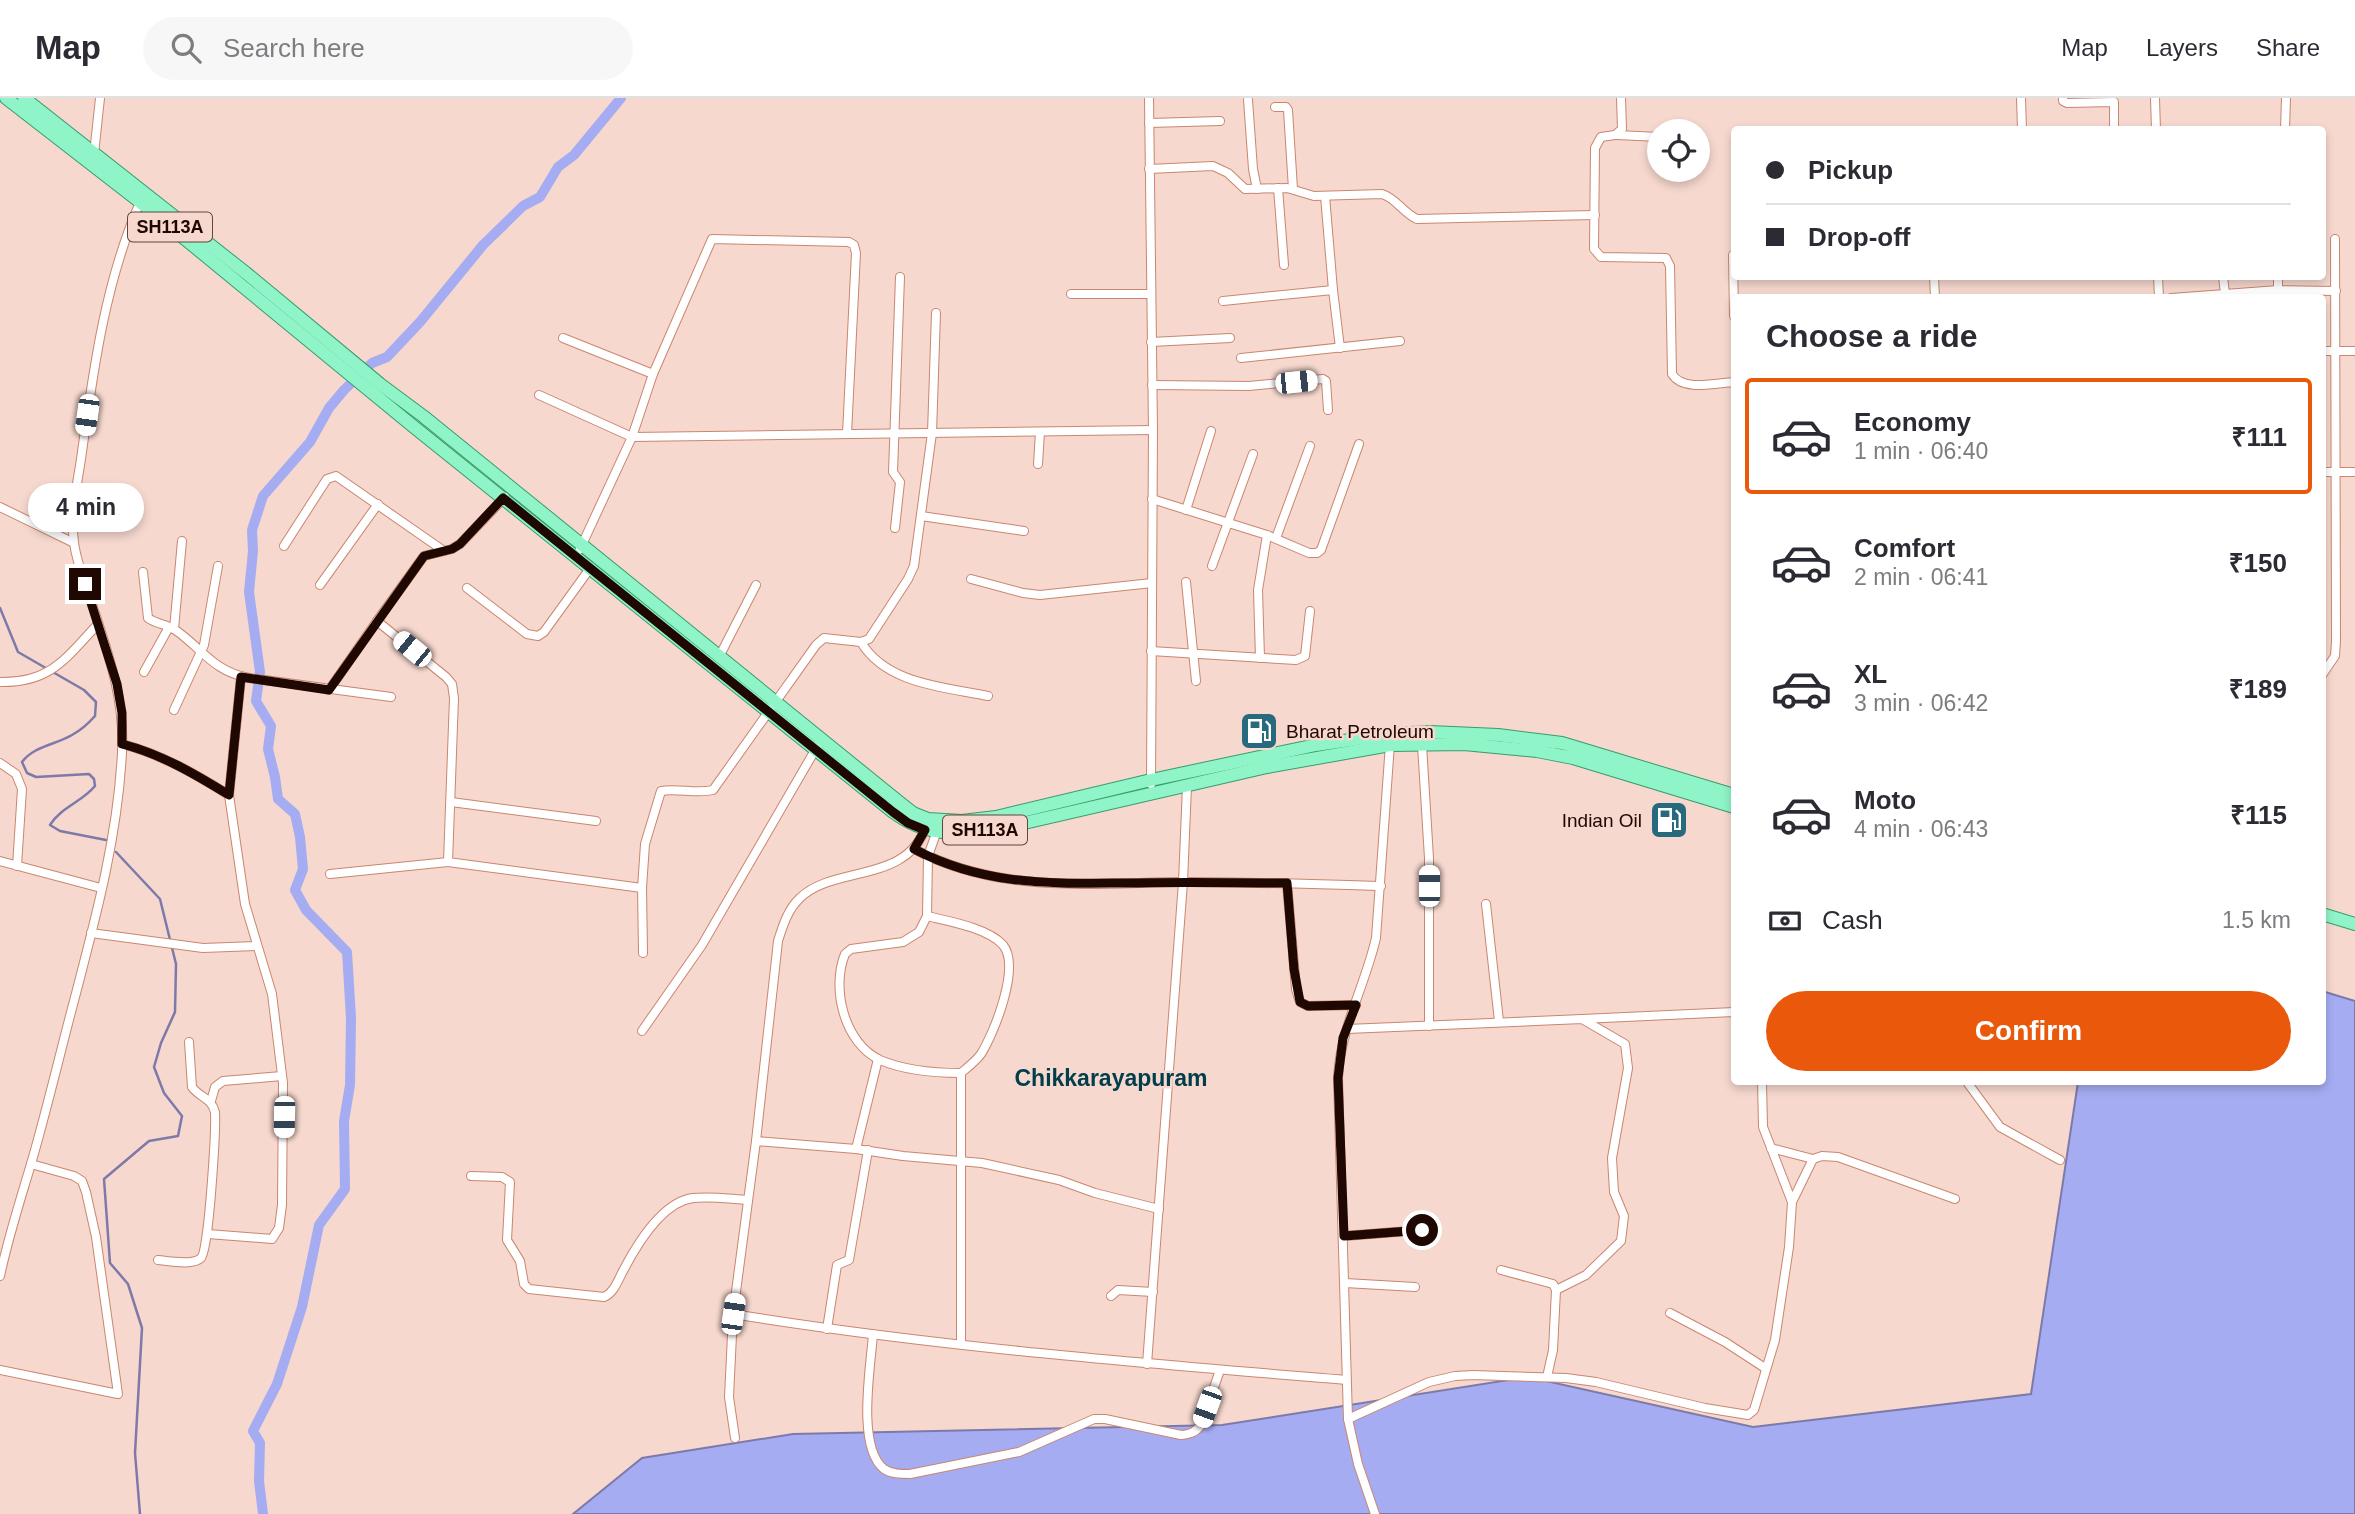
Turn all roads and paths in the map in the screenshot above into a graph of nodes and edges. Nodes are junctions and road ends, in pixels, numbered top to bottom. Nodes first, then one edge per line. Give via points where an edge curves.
1 (6, 98) edge
2 (24, 98) edge
3 (100, 98) edge
4 (1150, 98) edge
5 (1621, 98) edge
6 (2021, 98) edge
7 (2063, 98) edge
8 (2155, 98) edge
9 (2286, 98) edge
10 (1248, 100) dead end
11 (1275, 107) dead end
12 (1220, 121) dead end
13 (1149, 123) junction
14 (2022, 126) edge
15 (2114, 126) edge
16 (2156, 126) edge
17 (2286, 126) edge
18 (1615, 135) junction
19 (1647, 136) edge
20 (91, 158) junction
21 (1149, 169) junction
22 (1278, 188) junction
23 (1258, 189) junction
24 (1293, 189) junction
25 (1325, 196) junction
26 (142, 197) junction
27 (1595, 215) junction
28 (2335, 239) dead end
29 (1284, 265) dead end
30 (900, 277) dead end
31 (2278, 280) edge
32 (1333, 290) junction
33 (2278, 290) junction
34 (2336, 291) junction
35 (1071, 294) dead end
36 (1151, 294) junction
37 (2243, 294) edge
38 (1223, 301) dead end
39 (936, 313) dead end
40 (563, 338) dead end
41 (1230, 338) dead end
42 (1400, 341) dead end
43 (1151, 342) junction
44 (1340, 348) junction
45 (2326, 351) edge
46 (2355, 351) edge
47 (2335, 352) junction
48 (1241, 358) dead end
49 (653, 374) junction
50 (1731, 382) edge
51 (1152, 386) junction
52 (539, 395) dead end
53 (1328, 410) dead end
54 (1153, 430) junction
55 (1211, 431) dead end
56 (1040, 432) junction
57 (895, 433) junction
58 (932, 433) junction
59 (847, 434) junction
60 (632, 437) junction
61 (1359, 444) dead end
62 (1310, 446) dead end
63 (1253, 454) dead end
64 (1038, 464) dead end
65 (2326, 472) edge
66 (2337, 472) junction
67 (2355, 472) edge
68 (507, 494) junction
69 (1152, 499) junction
70 (378, 504) junction
71 (0, 507) edge
72 (1186, 510) junction
73 (921, 516) junction
74 (1227, 523) junction
75 (895, 528) dead end
76 (1024, 531) dead end
77 (1272, 537) junction
78 (182, 541) dead end
79 (74, 543) junction
80 (284, 546) dead end
81 (444, 551) junction
82 (579, 551) junction
83 (219, 566) dead end
84 (1212, 566) dead end
85 (591, 567) junction
86 (143, 572) dead end
87 (971, 579) dead end
88 (1186, 582) dead end
89 (1152, 583) junction
90 (320, 585) dead end
91 (756, 585) dead end
92 (467, 588) dead end
93 (1310, 611) dead end
94 (377, 621) junction
95 (98, 624) junction
96 (171, 628) junction
97 (861, 642) junction
98 (1151, 651) junction
99 (201, 654) junction
100 (1192, 654) junction
101 (719, 657) junction
102 (1260, 658) junction
103 (2326, 669) edge
104 (144, 672) dead end
105 (245, 677) junction
106 (1195, 681) dead end
107 (0, 682) edge
108 (329, 690) junction
109 (988, 696) dead end
110 (391, 698) dead end
111 (772, 707) junction
112 (174, 710) dead end
113 (1390, 740) junction
114 (122, 744) junction
115 (818, 745) junction
116 (1422, 745) junction
117 (0, 763) edge
118 (1151, 780) junction
119 (1187, 786) junction
120 (1152, 794) junction
121 (1731, 794) edge
122 (229, 795) junction
123 (451, 802) junction
124 (1731, 806) edge
125 (596, 821) dead end
126 (932, 825) junction
127 (914, 849) junction
128 (928, 856) junction
129 (0, 861) edge
130 (448, 862) junction
131 (17, 866) junction
132 (330, 874) dead end
133 (1183, 882) junction
134 (1287, 883) junction
135 (1381, 886) junction
136 (101, 888) junction
137 (642, 888) junction
138 (1486, 904) dead end
139 (2326, 915) edge
140 (927, 916) junction
141 (2355, 924) edge
142 (91, 933) junction
143 (256, 946) junction
144 (643, 953) dead end
145 (1356, 1005) junction
146 (1731, 1012) edge
147 (1582, 1018) junction
148 (1499, 1021) junction
149 (1429, 1026) junction
150 (1347, 1029) junction
151 (642, 1031) dead end
152 (189, 1042) dead end
153 (878, 1059) junction
154 (961, 1073) junction
155 (282, 1076) junction
156 (1762, 1085) edge
157 (1969, 1085) edge
158 (211, 1101) junction
159 (756, 1141) junction
160 (1771, 1148) junction
161 (856, 1149) junction
162 (868, 1150) junction
163 (1813, 1159) junction
164 (2060, 1160) dead end
165 (962, 1161) junction
166 (32, 1164) junction
167 (471, 1176) dead end
168 (1955, 1199) dead end
169 (748, 1200) junction
170 (1792, 1202) junction
171 (1160, 1209) junction
172 (1422, 1230) dead end
173 (208, 1234) junction
174 (1344, 1236) junction
175 (4, 1238) edge
176 (158, 1260) dead end
177 (1501, 1270) dead end
178 (0, 1276) edge
179 (1345, 1283) junction
180 (1415, 1287) dead end
181 (1556, 1290) junction
182 (1153, 1292) junction
183 (1111, 1296) dead end
184 (1670, 1313) dead end
185 (733, 1314) junction
186 (827, 1329) junction
187 (873, 1334) junction
188 (961, 1343) junction
189 (1147, 1364) junction
190 (1765, 1368) junction
191 (0, 1370) edge
192 (1220, 1370) junction
193 (1547, 1377) junction
194 (1346, 1380) junction
195 (1348, 1419) junction
196 (735, 1438) dead end
197 (1376, 1514) edge

1 - 20 main road, SH113A
2 - 20 main road, SH113A
3 - 20 street
4 - 13 street
5 - 18 street via 1623,124
6 - 14 street
7 - 15 street via 2067,103 2114,103
8 - 16 street
9 - 17 street
10 - 23 street
11 - 24 street via 1288,110
12 - 13 street
13 - 21 street
18 - 19 street
18 - 27 street via 1596,142
20 - 26 main road, SH113A
21 - 23 street via 1213,166 1245,190
21 - 36 street
22 - 23 street
22 - 24 street
22 - 29 street
24 - 25 street
25 - 27 street via 1390,196 1418,219
25 - 32 street
26 - 68 main road, SH113A
26 - 79 street via 99,341 72,523
27 - 50 street via 1594,249 1601,257 1663,257 1669,262 1672,373 1676,379 1687,384
28 - 34 street
30 - 57 street
31 - 33 street
32 - 38 street
32 - 44 street
33 - 34 street
33 - 37 street
34 - 47 street
35 - 36 street
36 - 43 street
39 - 58 street
40 - 49 street
41 - 43 street
42 - 44 street
43 - 51 street
44 - 48 street
45 - 47 street
46 - 47 street
47 - 66 street
49 - 59 street via 712,239 849,242 856,253
49 - 60 street
51 - 53 street via 1249,386 1322,379 1326,380
51 - 54 street
52 - 60 street
54 - 56 street
54 - 69 street
55 - 72 street
56 - 58 street
56 - 64 street
57 - 58 street
57 - 59 street
57 - 75 street via 893,472 900,482
58 - 73 street
59 - 60 street
60 - 82 street
61 - 77 street via 1321,550 1309,553
62 - 77 street
63 - 74 street
65 - 66 street
66 - 67 street
66 - 103 street via 2336,641 2335,656
68 - 81 street via 460,544
68 - 82 main road, SH113A
69 - 72 street
69 - 89 street
70 - 80 street via 341,477 330,476
70 - 81 street
70 - 90 street
71 - 79 street
72 - 74 street
73 - 76 street
73 - 97 street via 908,579 869,639
74 - 77 street
74 - 84 street
77 - 102 street via 1258,590
78 - 96 street
79 - 95 street
81 - 94 street via 424,556
82 - 85 main road, SH113A
82 - 101 main road, SH113A
83 - 99 street
85 - 92 street via 538,636 527,634
85 - 111 main road, SH113A
86 - 96 street via 148,618
87 - 89 street via 1040,595
88 - 100 street
89 - 98 street
91 - 101 street
93 - 102 street via 1304,656 1296,660
94 - 108 street
94 - 123 street via 452,684
95 - 107 street via 46,674
95 - 114 street via 117,684
96 - 99 street
96 - 104 street
97 - 109 street via 878,663 894,672
97 - 111 street via 824,638
98 - 100 street
98 - 118 street
99 - 105 street
99 - 112 street
100 - 102 street
100 - 106 street
101 - 111 main road, SH113A
105 - 108 street
105 - 122 street
108 - 110 street
111 - 115 main road, SH113A
111 - 137 street via 713,790 661,791 645,844
113 - 116 main road, SH113A
113 - 118 main road, SH113A via 1316,745
113 - 119 main road, SH113A
113 - 121 main road, SH113A via 1430,732 1562,743
113 - 135 street
114 - 122 street via 155,755
114 - 136 street
115 - 126 main road, SH113A via 908,823
115 - 151 street via 702,945
116 - 124 main road, SH113A via 1497,746 1573,758
116 - 149 street via 1429,858
117 - 131 street via 16,774 22,789
118 - 120 street
118 - 126 main road, SH113A via 996,817
119 - 120 main road, SH113A
119 - 133 street
120 - 126 main road, SH113A via 998,828 962,833
122 - 143 street
123 - 125 street
123 - 130 street
126 - 127 street
126 - 128 street
127 - 128 street
127 - 159 street via 887,866 813,888 786,917 778,941
128 - 133 street via 981,874 1033,883
128 - 140 street
129 - 131 street
130 - 132 street
130 - 137 street
131 - 136 street
133 - 134 street
133 - 171 street
134 - 135 street
134 - 145 street via 1300,1002 1308,1006
135 - 145 street via 1376,938
136 - 142 street
137 - 144 street
138 - 148 street
139 - 141 main road
140 - 153 street via 913,937 852,949 841,964 838,981 846,1020
140 - 154 street via 992,937 1002,943 1009,960 991,1035 979,1057
142 - 143 street via 203,948
142 - 166 street
143 - 155 street via 272,994
145 - 150 street
146 - 147 street
147 - 148 street
147 - 181 street via 1625,1044 1628,1068 1612,1158 1614,1192 1624,1216 1621,1241 1586,1275
148 - 149 street
149 - 150 street
150 - 174 street via 1338,1078
152 - 158 street via 192,1087
153 - 154 street via 925,1072
153 - 161 street
154 - 165 street
155 - 158 street via 223,1082 215,1087
155 - 173 street via 279,1228 266,1240
156 - 160 street via 1763,1127
157 - 164 street via 2000,1127
158 - 173 street via 216,1124
159 - 161 street
159 - 169 street
160 - 163 street
160 - 170 street
161 - 162 street
162 - 165 street
162 - 186 street via 849,1260 837,1265
163 - 168 street via 1838,1157
163 - 170 street
165 - 171 street via 1038,1174
165 - 188 street
166 - 175 street
166 - 191 street via 82,1181 96,1237 118,1394
167 - 169 street via 502,1177 510,1182 506,1240 520,1261 529,1289 604,1297 612,1292 654,1223 678,1203 695,1198
169 - 185 street
170 - 190 street via 1775,1340
171 - 182 street
172 - 174 street
173 - 176 street via 200,1259
174 - 179 street
175 - 178 street
177 - 181 street via 1544,1280
179 - 180 street
179 - 194 street
181 - 193 street
182 - 183 street via 1118,1290
182 - 189 street
184 - 190 street
185 - 186 street
185 - 196 street via 729,1397
186 - 187 street
187 - 188 street
187 - 192 street via 866,1417 869,1440 875,1458 895,1474 910,1475 1019,1452 1094,1419 1189,1434 1200,1425
188 - 189 street
189 - 192 street
190 - 193 street via 1754,1410 1748,1415 1596,1382
192 - 194 street
193 - 195 street via 1445,1377
194 - 195 street
195 - 197 street

